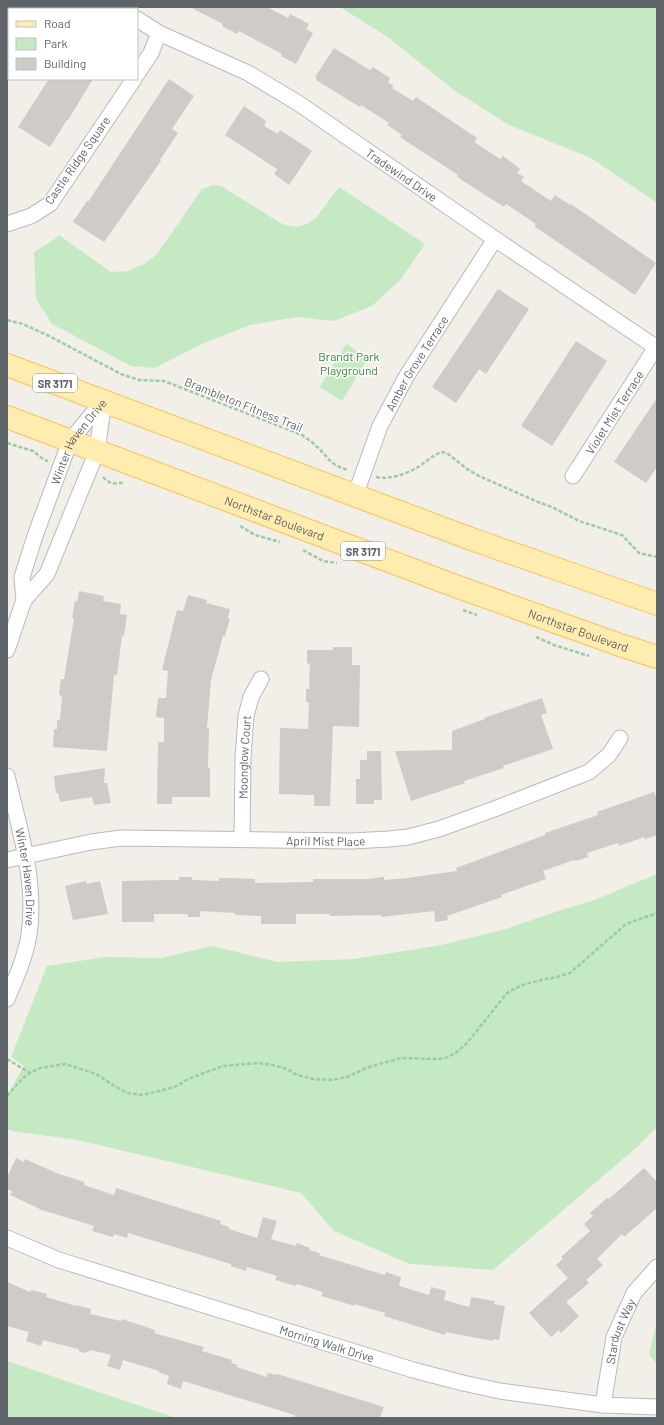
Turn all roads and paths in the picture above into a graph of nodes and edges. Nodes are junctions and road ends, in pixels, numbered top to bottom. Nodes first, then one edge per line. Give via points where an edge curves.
1 (138, 19) edge
2 (159, 34) junction
3 (138, 72) edge
4 (133, 80) edge
5 (7, 224) edge
6 (495, 239) junction
7 (7, 320) edge
8 (656, 347) edge
9 (7, 365) edge
10 (104, 401) junction
11 (7, 417) edge
12 (70, 441) junction
13 (97, 451) junction
14 (362, 474) junction
15 (573, 476) dead end
16 (355, 496) junction
17 (657, 557) edge
18 (24, 600) junction
19 (657, 604) edge
20 (7, 650) edge
21 (657, 657) edge
22 (261, 679) dead end
23 (620, 738) dead end
24 (7, 776) edge
25 (242, 838) junction
26 (26, 856) junction
27 (7, 860) edge
28 (657, 912) edge
29 (7, 999) edge
30 (7, 1060) edge
31 (30, 1073) junction
32 (7, 1096) edge
33 (7, 1238) edge
34 (657, 1267) edge
35 (603, 1405) junction
36 (657, 1407) edge

1 - 2 street, Tradewind Drive
2 - 3 street via 151,53
2 - 6 street, Tradewind Drive via 248,74 292,100
4 - 5 street, Castle Ridge Square via 50,204 31,216
6 - 8 street, Tradewind Drive
6 - 14 street, Amber Grove Terrace via 406,377 380,426
7 - 14 path, Brambleton Fitness Trail via 23,324 121,374 139,380 164,381 302,435 330,462
8 - 15 street, Violet Mist Terrace
9 - 10 main road, SR 3171
10 - 12 street, Winter Haven Drive
10 - 13 street, Winter Haven Drive
10 - 16 main road, SR 3171
11 - 12 main road, Northstar Boulevard / SR 3171
12 - 13 main road, Northstar Boulevard / SR 3171
12 - 18 street, Winter Haven Drive via 22,577
13 - 18 street, Winter Haven Drive via 47,574
13 - 21 main road, Northstar Boulevard / SR 3171 via 458,587
14 - 16 street, Amber Grove Terrace
14 - 17 path, Brambleton Fitness Trail via 384,479 408,472 441,452 447,453 479,476 585,524 622,535 639,553
16 - 19 main road, SR 3171
18 - 20 street, Winter Haven Drive
22 - 25 street, Moonglow Court via 251,697 246,716
23 - 25 street, April Mist Place via 609,755 589,772 440,829 408,837 352,841
24 - 26 street, Winter Haven Drive
25 - 26 street, April Mist Place via 121,838
26 - 27 street, April Mist Place
26 - 29 street, Winter Haven Drive via 30,886 29,935 22,964
28 - 31 path via 626,924 570,973 522,985 507,993 467,1043 446,1058 401,1058 332,1080 313,1079 297,1075 287,1069 258,1063 223,1066 188,1079 175,1088 143,1095 128,1093 96,1074 64,1064 40,1068
30 - 31 path
31 - 32 path
33 - 35 street, Morning Walk Drive via 59,1260 413,1370 500,1391
34 - 35 street, Stardust Way via 634,1293 614,1337
35 - 36 street, Morning Walk Drive

